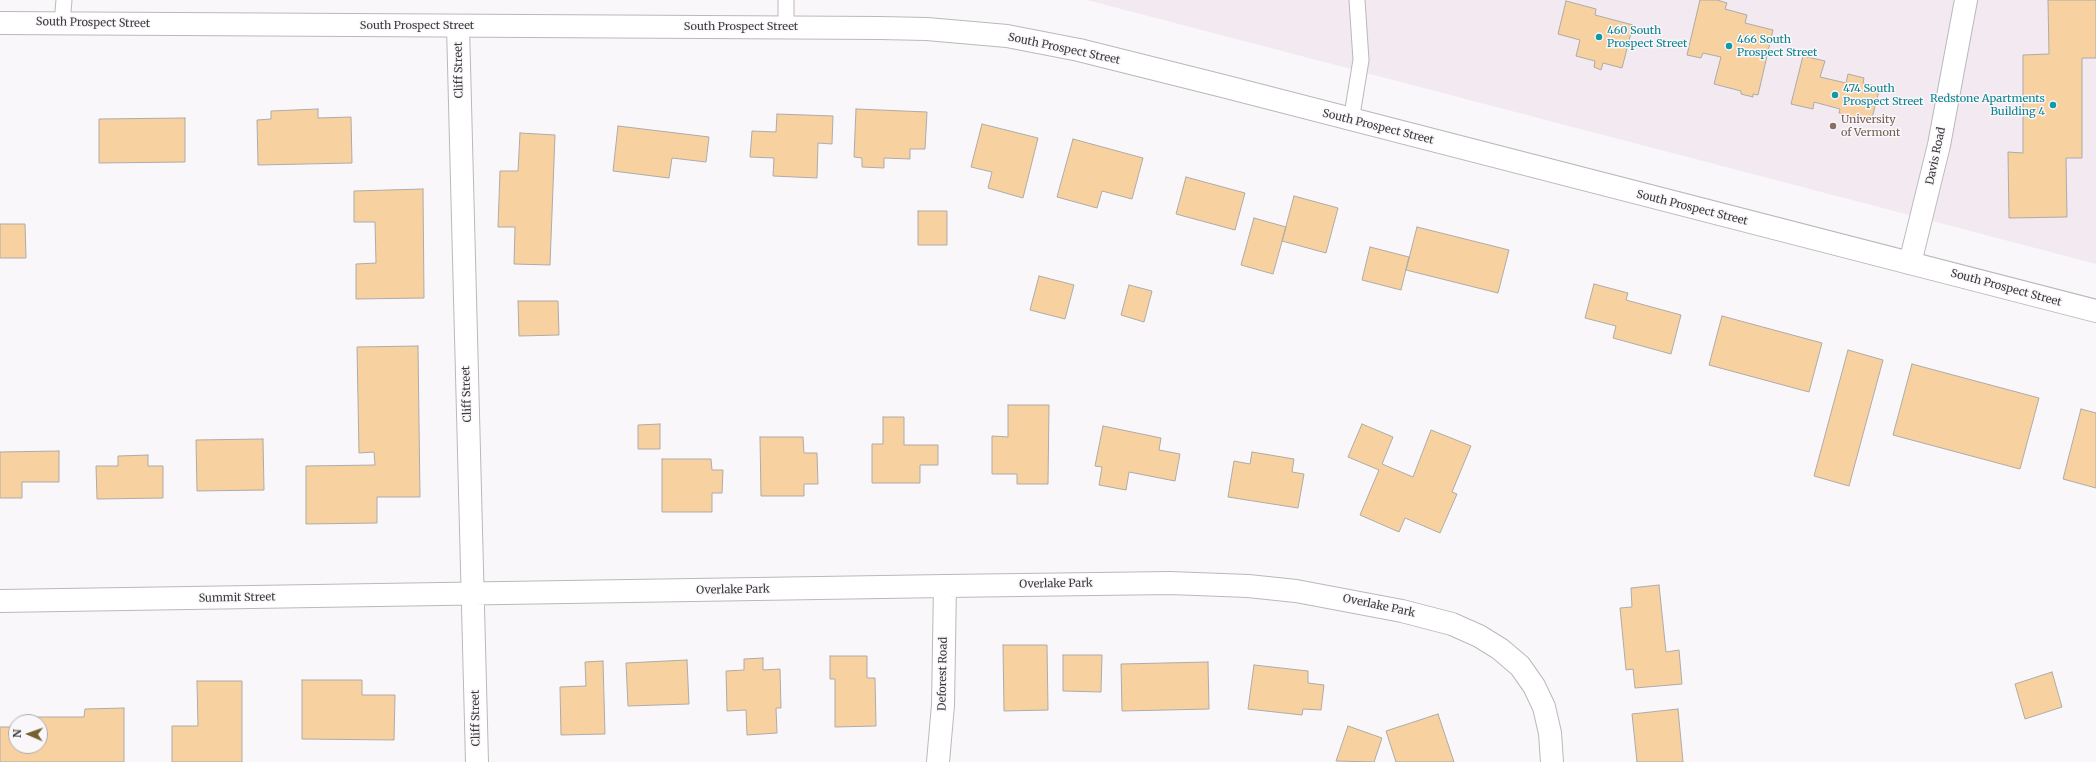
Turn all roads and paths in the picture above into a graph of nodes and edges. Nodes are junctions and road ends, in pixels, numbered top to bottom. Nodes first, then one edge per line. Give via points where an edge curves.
1 (64, 0) edge
2 (786, 0) edge
3 (1357, 0) edge
4 (1966, 0) edge
5 (0, 22) edge
6 (62, 22) junction
7 (458, 26) junction
8 (786, 27) junction
9 (1351, 121) junction
10 (1910, 263) junction
11 (2096, 311) edge
12 (945, 586) junction
13 (473, 595) junction
14 (0, 601) edge
15 (477, 762) edge
16 (938, 762) edge
17 (1552, 762) edge

1 - 6 lane
2 - 8 lane
3 - 9 lane via 1361,60
4 - 10 street, Davis Road via 1939,145
5 - 6 street, South Prospect Street
6 - 7 street, South Prospect Street
7 - 8 street, South Prospect Street
7 - 13 street, Cliff Street
8 - 9 street, South Prospect Street via 926,30 1007,36 1079,50
9 - 10 street, South Prospect Street
10 - 11 street, South Prospect Street
12 - 13 street, Overlake Park
12 - 16 street, Deforest Road via 943,705
12 - 17 street, Overlake Park via 1170,583 1248,586 1359,601 1431,617 1479,636 1520,666 1544,707 1550,733
13 - 14 street, Summit Street
13 - 15 street, Cliff Street

